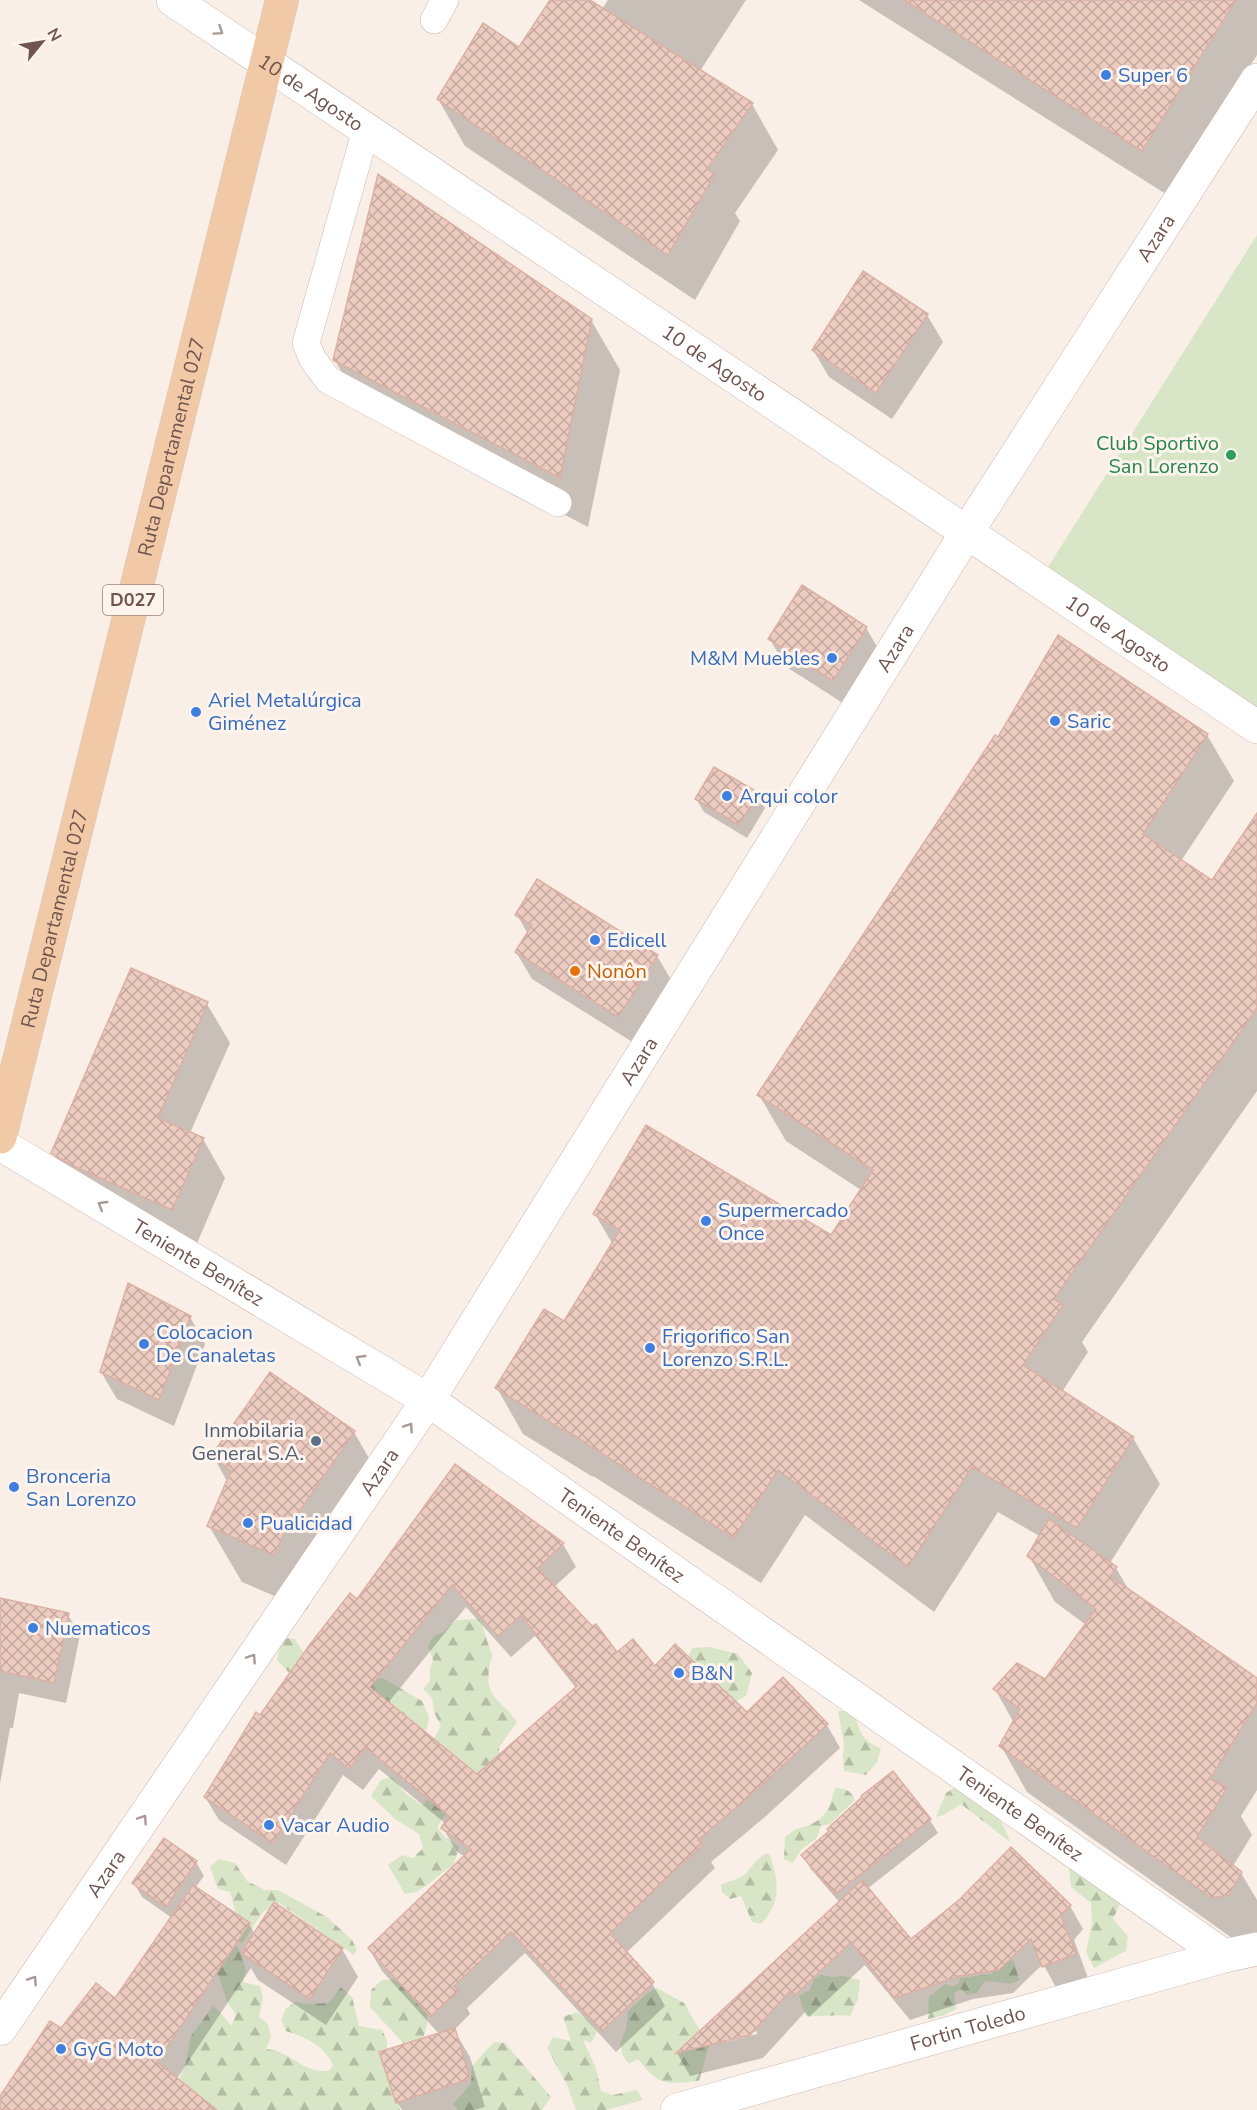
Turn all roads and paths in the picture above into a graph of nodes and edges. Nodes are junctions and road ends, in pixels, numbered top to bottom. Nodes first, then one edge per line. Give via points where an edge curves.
1 (173, 0) edge
2 (282, 0) edge
3 (265, 63) junction
4 (1257, 80) edge
5 (366, 130) junction
6 (558, 502) dead end
7 (967, 532) junction
8 (1257, 727) edge
9 (0, 1137) edge
10 (0, 1144) edge
11 (428, 1400) junction
12 (1257, 1949) edge
13 (1224, 1956) junction
14 (0, 2029) edge
15 (677, 2110) edge

1 -> 3 street, 10 de Agosto
2 - 3 main road, Ruta Departamental 027 / D027
3 - 5 street, 10 de Agosto
3 - 9 main road, Ruta Departamental 027 / D027
4 - 7 street, Azara
5 - 6 lane via 306,343 312,358 328,380
5 - 7 street, 10 de Agosto
7 - 8 street, 10 de Agosto
7 - 11 street, Azara
11 -> 10 street, Teniente Benítez
11 - 13 street, Teniente Benítez
14 -> 11 street, Azara
12 - 13 street, Fortin Toledo
13 - 15 street, Fortin Toledo

